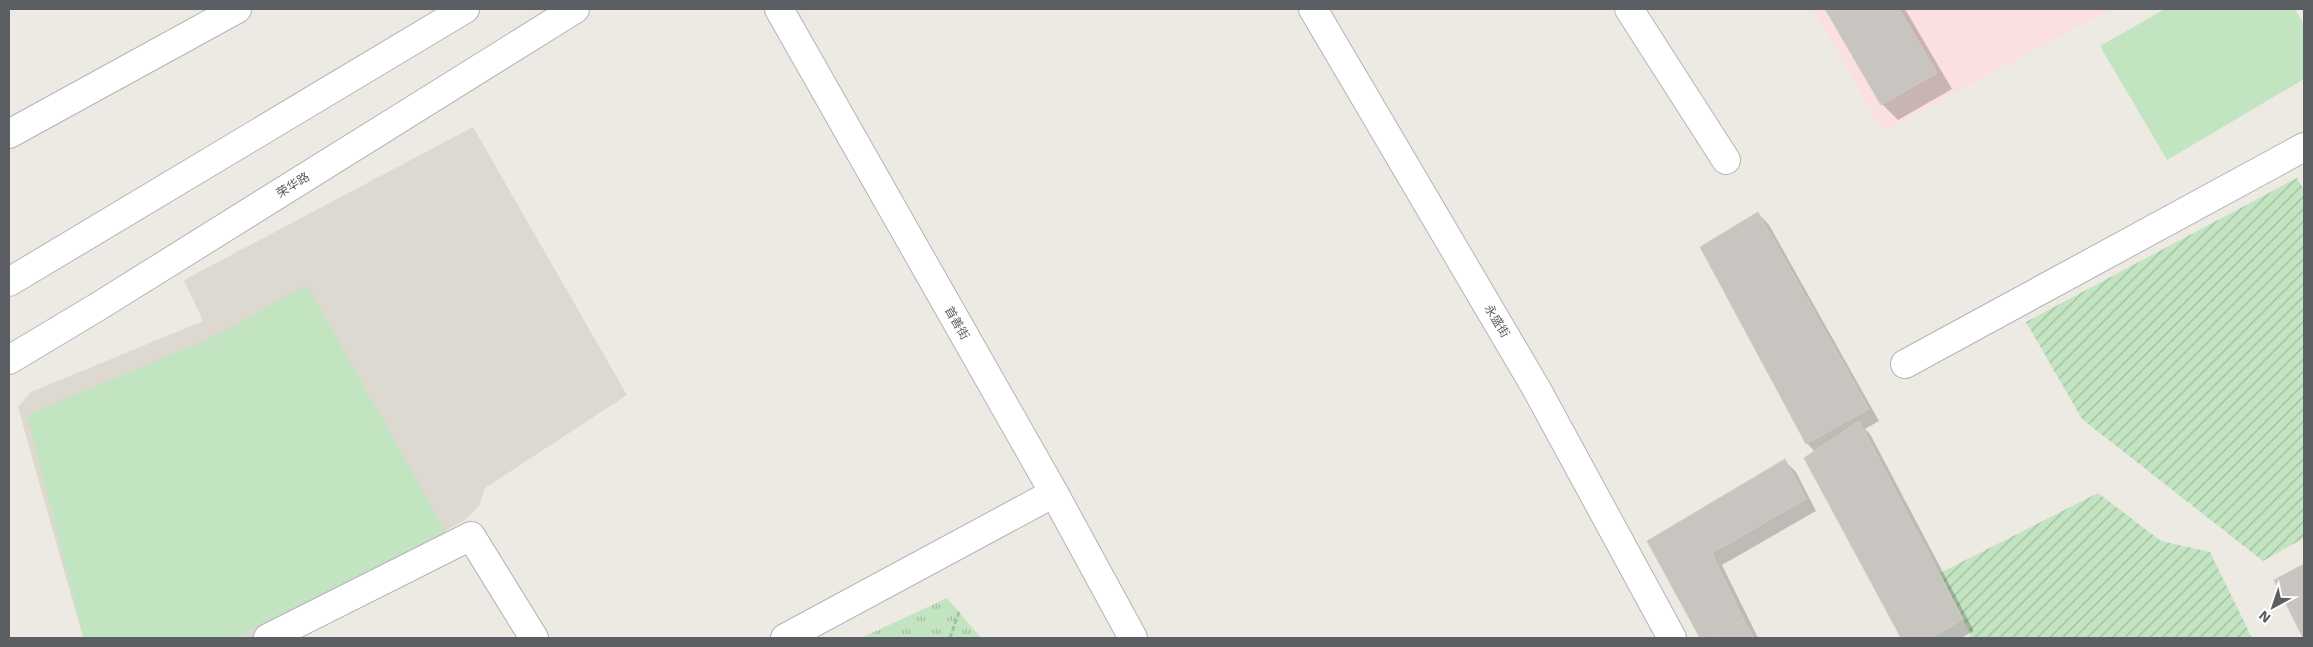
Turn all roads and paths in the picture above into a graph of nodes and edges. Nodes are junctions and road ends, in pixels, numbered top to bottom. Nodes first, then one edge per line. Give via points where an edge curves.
1 (237, 9) edge
2 (465, 9) edge
3 (576, 9) edge
4 (779, 9) edge
5 (1313, 9) edge
6 (1629, 9) edge
7 (9, 134) edge
8 (2304, 147) edge
9 (1726, 160) dead end
10 (9, 282) edge
11 (9, 360) edge
12 (1904, 364) dead end
13 (1054, 493) junction
14 (959, 612) dead end
15 (268, 638) edge
16 (534, 638) edge
17 (785, 638) edge
18 (950, 638) edge
19 (1133, 638) edge
20 (1672, 638) edge

1 - 7 street
2 - 10 street
3 - 11 street, 荣华路
4 - 13 street, 首善街
5 - 20 street, 永盛街 via 1536,388
6 - 9 street
8 - 12 street
13 - 17 street
13 - 19 street, 首善街
14 - 18 path
15 - 16 street via 472,536

